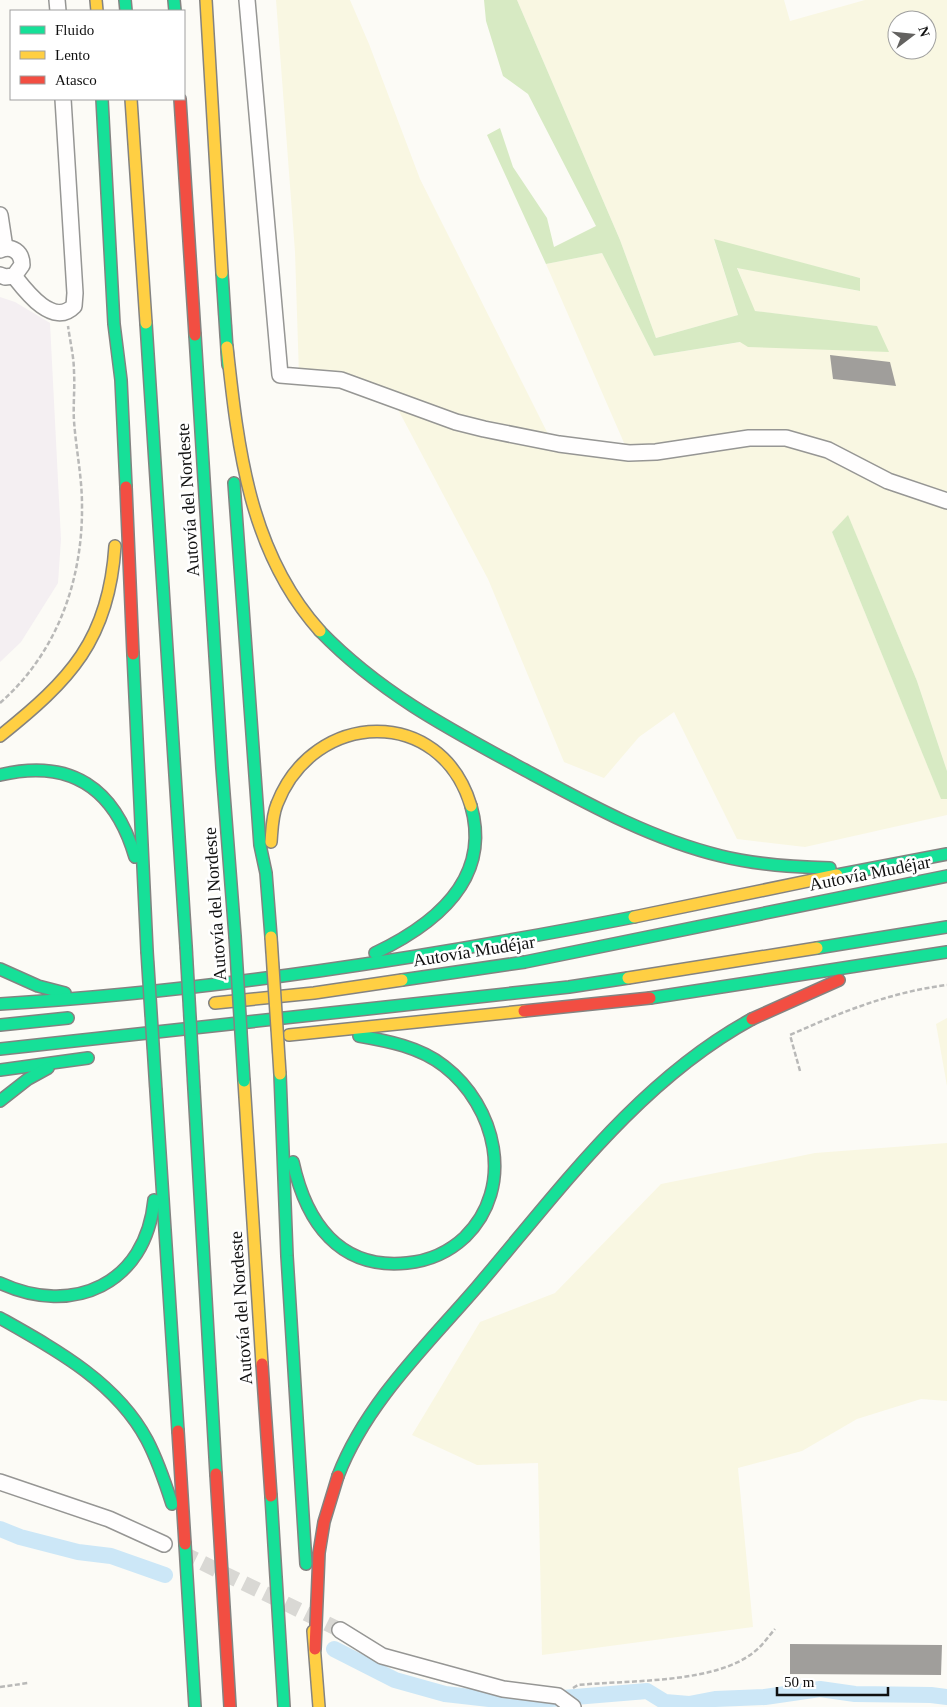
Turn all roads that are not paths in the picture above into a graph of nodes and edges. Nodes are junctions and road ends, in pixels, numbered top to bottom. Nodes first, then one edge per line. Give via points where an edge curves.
1 (206, 0) edge
2 (247, 0) edge
3 (63, 100) edge
4 (102, 100) edge
5 (131, 100) edge
6 (180, 100) edge
7 (0, 215) edge
8 (3, 249) edge
9 (7, 276) edge
10 (114, 324) junction
11 (227, 347) junction
12 (947, 501) edge
13 (0, 736) edge
14 (0, 775) edge
15 (947, 854) edge
16 (897, 863) junction
17 (266, 873) junction
18 (947, 876) edge
19 (146, 918) junction
20 (947, 927) edge
21 (947, 952) edge
22 (880, 964) junction
23 (0, 969) edge
24 (321, 972) junction
25 (104, 997) junction
26 (0, 1004) edge
27 (138, 1011) dead end
28 (78, 1017) dead end
29 (0, 1025) edge
30 (335, 1032) junction
31 (226, 1044) dead end
32 (206, 1045) dead end
33 (0, 1049) edge
34 (137, 1052) dead end
35 (98, 1057) dead end
36 (60, 1062) junction
37 (0, 1070) edge
38 (282, 1094) junction
39 (0, 1101) edge
40 (161, 1154) junction
41 (0, 1283) edge
42 (0, 1318) edge
43 (0, 1482) edge
44 (164, 1544) dead end
45 (188, 1597) junction
46 (340, 1630) tunnel mouth
47 (315, 1649) junction
48 (195, 1707) edge
49 (230, 1707) edge
50 (284, 1707) edge
51 (319, 1707) edge
52 (573, 1707) edge

1 - 11 highway
2 - 12 street via 280,375 341,380 456,422 559,444 629,453 749,438 786,438 828,450 888,481
3 - 9 street via 76,293 74,306 66,311 53,311 41,306
4 - 10 highway
5 - 49 highway, Autovía del Nordeste, bridge via 186,946
6 - 50 highway, Autovía del Nordeste, bridge
7 - 8 street
8 - 9 street via 17,251 22,260 21,270
10 - 13 highway via 118,519 110,591 97,631 74,669
10 - 19 highway via 121,380
11 - 16 highway via 244,471 268,548 295,600 326,640 380,688 416,712 564,792 617,820 663,839 763,864 830,868
11 - 17 highway via 259,836
14 - 19 highway via 47,769 66,773 105,796 128,832
15 - 16 highway
16 - 24 highway via 594,925
17 - 24 highway via 277,806 301,762 325,743 358,732 398,734 432,749 457,775 471,807 475,841 469,870 455,896 430,923 413,935 362,959
17 - 38 highway, bridge
18 - 27 highway, Autovía Mudéjar via 525,962 314,993
19 - 40 highway, bridge
20 - 33 highway via 569,987
21 - 22 highway
22 - 30 highway via 656,998
22 - 47 highway via 753,1019 709,1045 667,1078 602,1141 392,1386 353,1443 331,1498 319,1553
23 - 25 highway via 57,992
24 - 25 highway
25 - 26 highway
28 - 29 highway
30 - 31 highway
30 - 38 highway via 384,1040 423,1054 444,1066 474,1095 491,1128 496,1174 487,1204 469,1232 439,1255 409,1263 383,1264 366,1260 340,1247 317,1223 301,1191
32 - 34 highway
35 - 36 highway
36 - 37 highway
36 - 39 highway via 28,1079
38 - 47 highway via 308,1600
40 - 41 highway via 146,1238 135,1257 109,1282 62,1299 20,1293
40 - 45 highway
42 - 45 highway via 55,1349 105,1386 125,1406 144,1433 168,1487 176,1517
43 - 44 street via 109,1519
45 - 48 highway
46 - 52 street via 382,1656 503,1689 558,1696
47 - 51 highway

